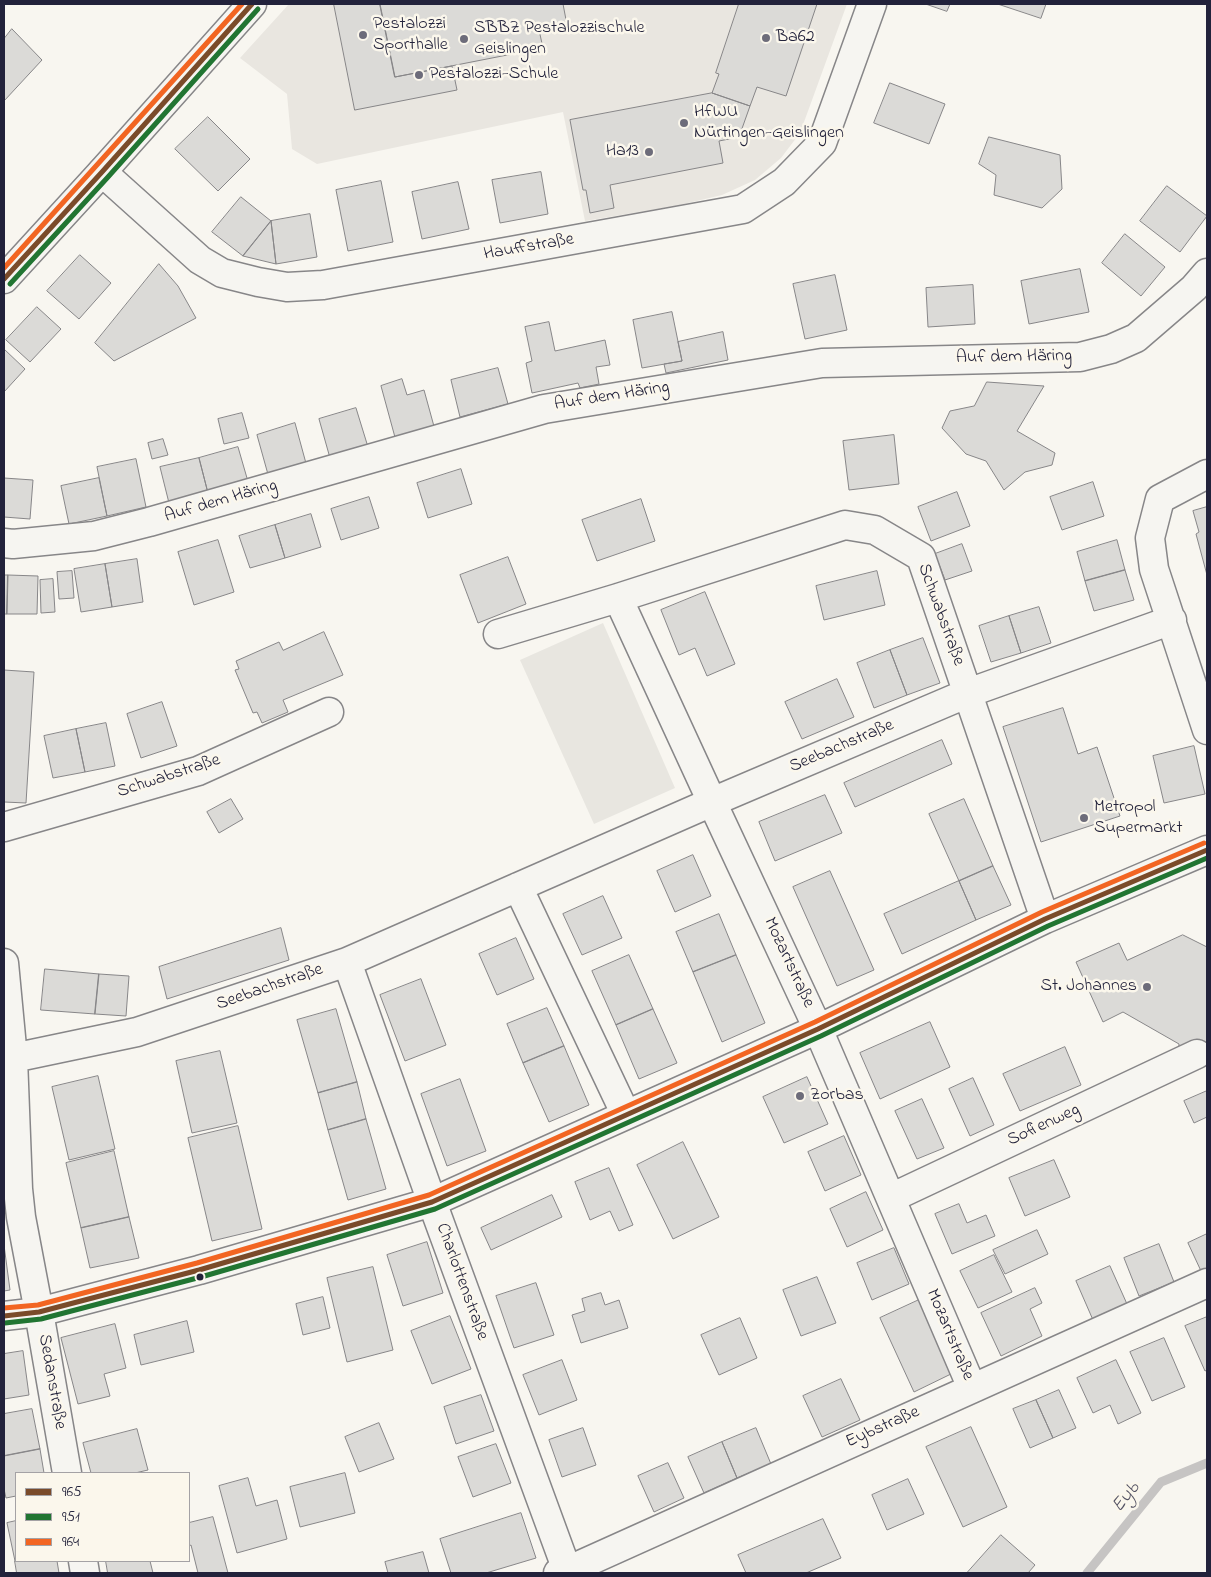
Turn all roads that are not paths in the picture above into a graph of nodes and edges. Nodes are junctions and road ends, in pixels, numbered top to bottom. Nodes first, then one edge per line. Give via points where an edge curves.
1 (252, 4) edge
2 (872, 4) edge
3 (102, 172) junction
4 (4, 279) edge
5 (1201, 280) edge
6 (1207, 474) edge
7 (4, 543) edge
8 (618, 598) junction
9 (1172, 620) junction
10 (498, 634) dead end
11 (968, 693) junction
12 (329, 712) dead end
13 (1207, 730) edge
14 (712, 802) junction
15 (4, 827) edge
16 (1207, 850) edge
17 (518, 887) junction
18 (1045, 919) junction
19 (347, 962) junction
20 (4, 963) edge
21 (818, 1029) junction
22 (1197, 1054) dead end
23 (13, 1058) junction
24 (626, 1115) junction
25 (891, 1198) junction
26 (432, 1202) junction
27 (1207, 1283) edge
28 (39, 1312) junction
29 (4, 1316) edge
30 (972, 1388) junction
31 (67, 1472) edge
32 (564, 1572) edge

1 - 3 street
2 - 3 street, Hauffstraße via 822,143 784,182 743,209 323,285 287,287 222,273 200,260
3 - 4 street
5 - 7 street, Auf dem Häring via 1136,338 1111,350 1080,358 822,363 544,409 94,536
6 - 9 street via 1160,499 1150,538 1154,569
8 - 10 street, Schwabstraße
8 - 11 street, Schwabstraße via 845,525 875,530 921,557
8 - 14 street, Mozartstraße
9 - 11 street, Seebachstraße
9 - 13 street
11 - 14 street, Seebachstraße
11 - 18 street, Schwabstraße
12 - 15 street, Schwabstraße via 198,771
14 - 17 street, Seebachstraße
14 - 21 street, Mozartstraße
16 - 18 street
17 - 19 street, Seebachstraße
17 - 24 street
18 - 21 street
19 - 23 street, Seebachstraße via 137,1032
19 - 26 street, Charlottenstraße
20 - 23 street, Sedanstraße
21 - 24 street
21 - 25 street, Mozartstraße
22 - 25 street, Sofienweg
23 - 28 street, Sedanstraße via 18,1189
24 - 26 street
25 - 30 street, Mozartstraße
26 - 28 street
26 - 32 street, Charlottenstraße
27 - 30 street, Eybstraße
28 - 29 street
28 - 31 street, Sedanstraße
30 - 32 street, Eybstraße

